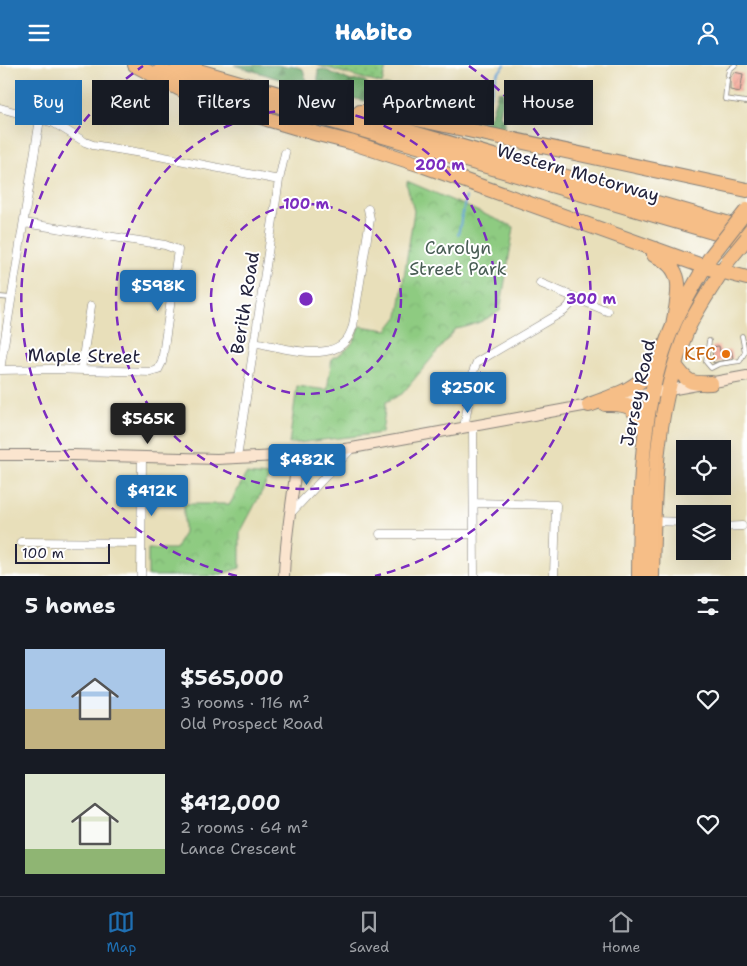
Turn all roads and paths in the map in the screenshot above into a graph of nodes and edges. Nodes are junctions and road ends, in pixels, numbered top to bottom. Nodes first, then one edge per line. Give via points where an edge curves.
1 (135, 65) edge
2 (139, 65) edge
3 (178, 65) edge
4 (735, 65) edge
5 (279, 94) edge
6 (746, 102) edge
7 (0, 108) edge
8 (15, 112) edge
9 (354, 112) edge
10 (354, 115) edge
11 (39, 125) edge
12 (57, 125) edge
13 (318, 135) junction
14 (285, 153) dead end
15 (279, 180) junction
16 (747, 191) edge
17 (368, 209) dead end
18 (747, 211) edge
19 (24, 223) junction
20 (747, 229) edge
21 (747, 238) edge
22 (747, 242) edge
23 (708, 262) junction
24 (725, 267) junction
25 (747, 278) edge
26 (540, 283) dead end
27 (0, 297) edge
28 (573, 297) junction
29 (11, 298) junction
30 (90, 306) dead end
31 (607, 311) dead end
32 (673, 325) junction
33 (742, 336) dead end
34 (709, 341) dead end
35 (254, 343) junction
36 (660, 362) junction
37 (675, 365) junction
38 (0, 370) edge
39 (80, 370) junction
40 (747, 376) edge
41 (711, 383) junction
42 (668, 391) junction
43 (653, 393) junction
44 (588, 405) junction
45 (469, 427) junction
46 (645, 430) junction
47 (352, 448) junction
48 (0, 455) edge
49 (297, 455) junction
50 (142, 457) junction
51 (237, 459) junction
52 (474, 503) junction
53 (290, 514) junction
54 (646, 521) junction
55 (676, 522) edge
56 (742, 526) dead end
57 (731, 527) edge
58 (380, 534) dead end
59 (474, 534) junction
60 (21, 543) dead end
61 (141, 543) junction
62 (141, 576) edge
63 (284, 576) edge
64 (474, 576) edge
65 (554, 576) edge
66 (639, 576) edge
67 (652, 576) edge

1 - 13 highway via 182,90
2 - 22 highway, Western Motorway
3 - 5 highway, Western Motorway
4 - 6 lane via 729,70 725,99
7 - 8 street
9 - 16 highway via 389,113
10 - 20 highway, Western Motorway
11 - 19 street
12 - 15 street via 93,145
13 - 23 highway via 350,142
13 - 32 highway via 658,257 670,266 678,279
14 - 15 street, Berith Road
15 - 35 street, Berith Road
17 - 35 street via 370,219 353,326 346,341 325,352
18 - 23 highway, Jersey Road, bridge
19 - 29 street
19 - 39 street, Maple Street via 165,245 178,250 162,363 158,370
21 - 24 highway, Jersey Road, bridge
23 - 24 highway
23 - 32 highway, Jersey Road
24 - 25 highway
24 - 37 highway, Jersey Road via 689,327
26 - 28 street
27 - 29 lane
28 - 31 street
28 - 45 street via 564,311 477,362
29 - 38 street
30 - 39 street
32 - 36 highway, Jersey Road
33 - 34 lane via 744,352 740,361 711,368 706,362
35 - 51 street, Berith Road
36 - 43 highway, Jersey Road
36 - 44 highway via 634,387
37 - 41 highway via 688,380
37 - 42 highway, Jersey Road
38 - 39 street, Maple Street
40 - 41 main road
41 - 42 main road
42 - 43 main road
42 - 54 highway, Jersey Road
43 - 44 main road
43 - 46 highway, Jersey Road
44 - 45 main road
44 - 46 highway via 621,404 631,407
45 - 47 main road
45 - 52 street
46 - 54 highway, Jersey Road via 642,462
47 - 49 main road
47 - 53 street
48 - 50 main road
49 - 51 main road
49 - 53 main road
50 - 51 main road
50 - 61 street
52 - 59 street
52 - 65 street via 556,505
53 - 63 main road
54 - 55 street
54 - 66 highway, Jersey Road
54 - 67 highway, Jersey Road
56 - 57 street
58 - 59 street
59 - 64 street
60 - 61 street
61 - 62 street

